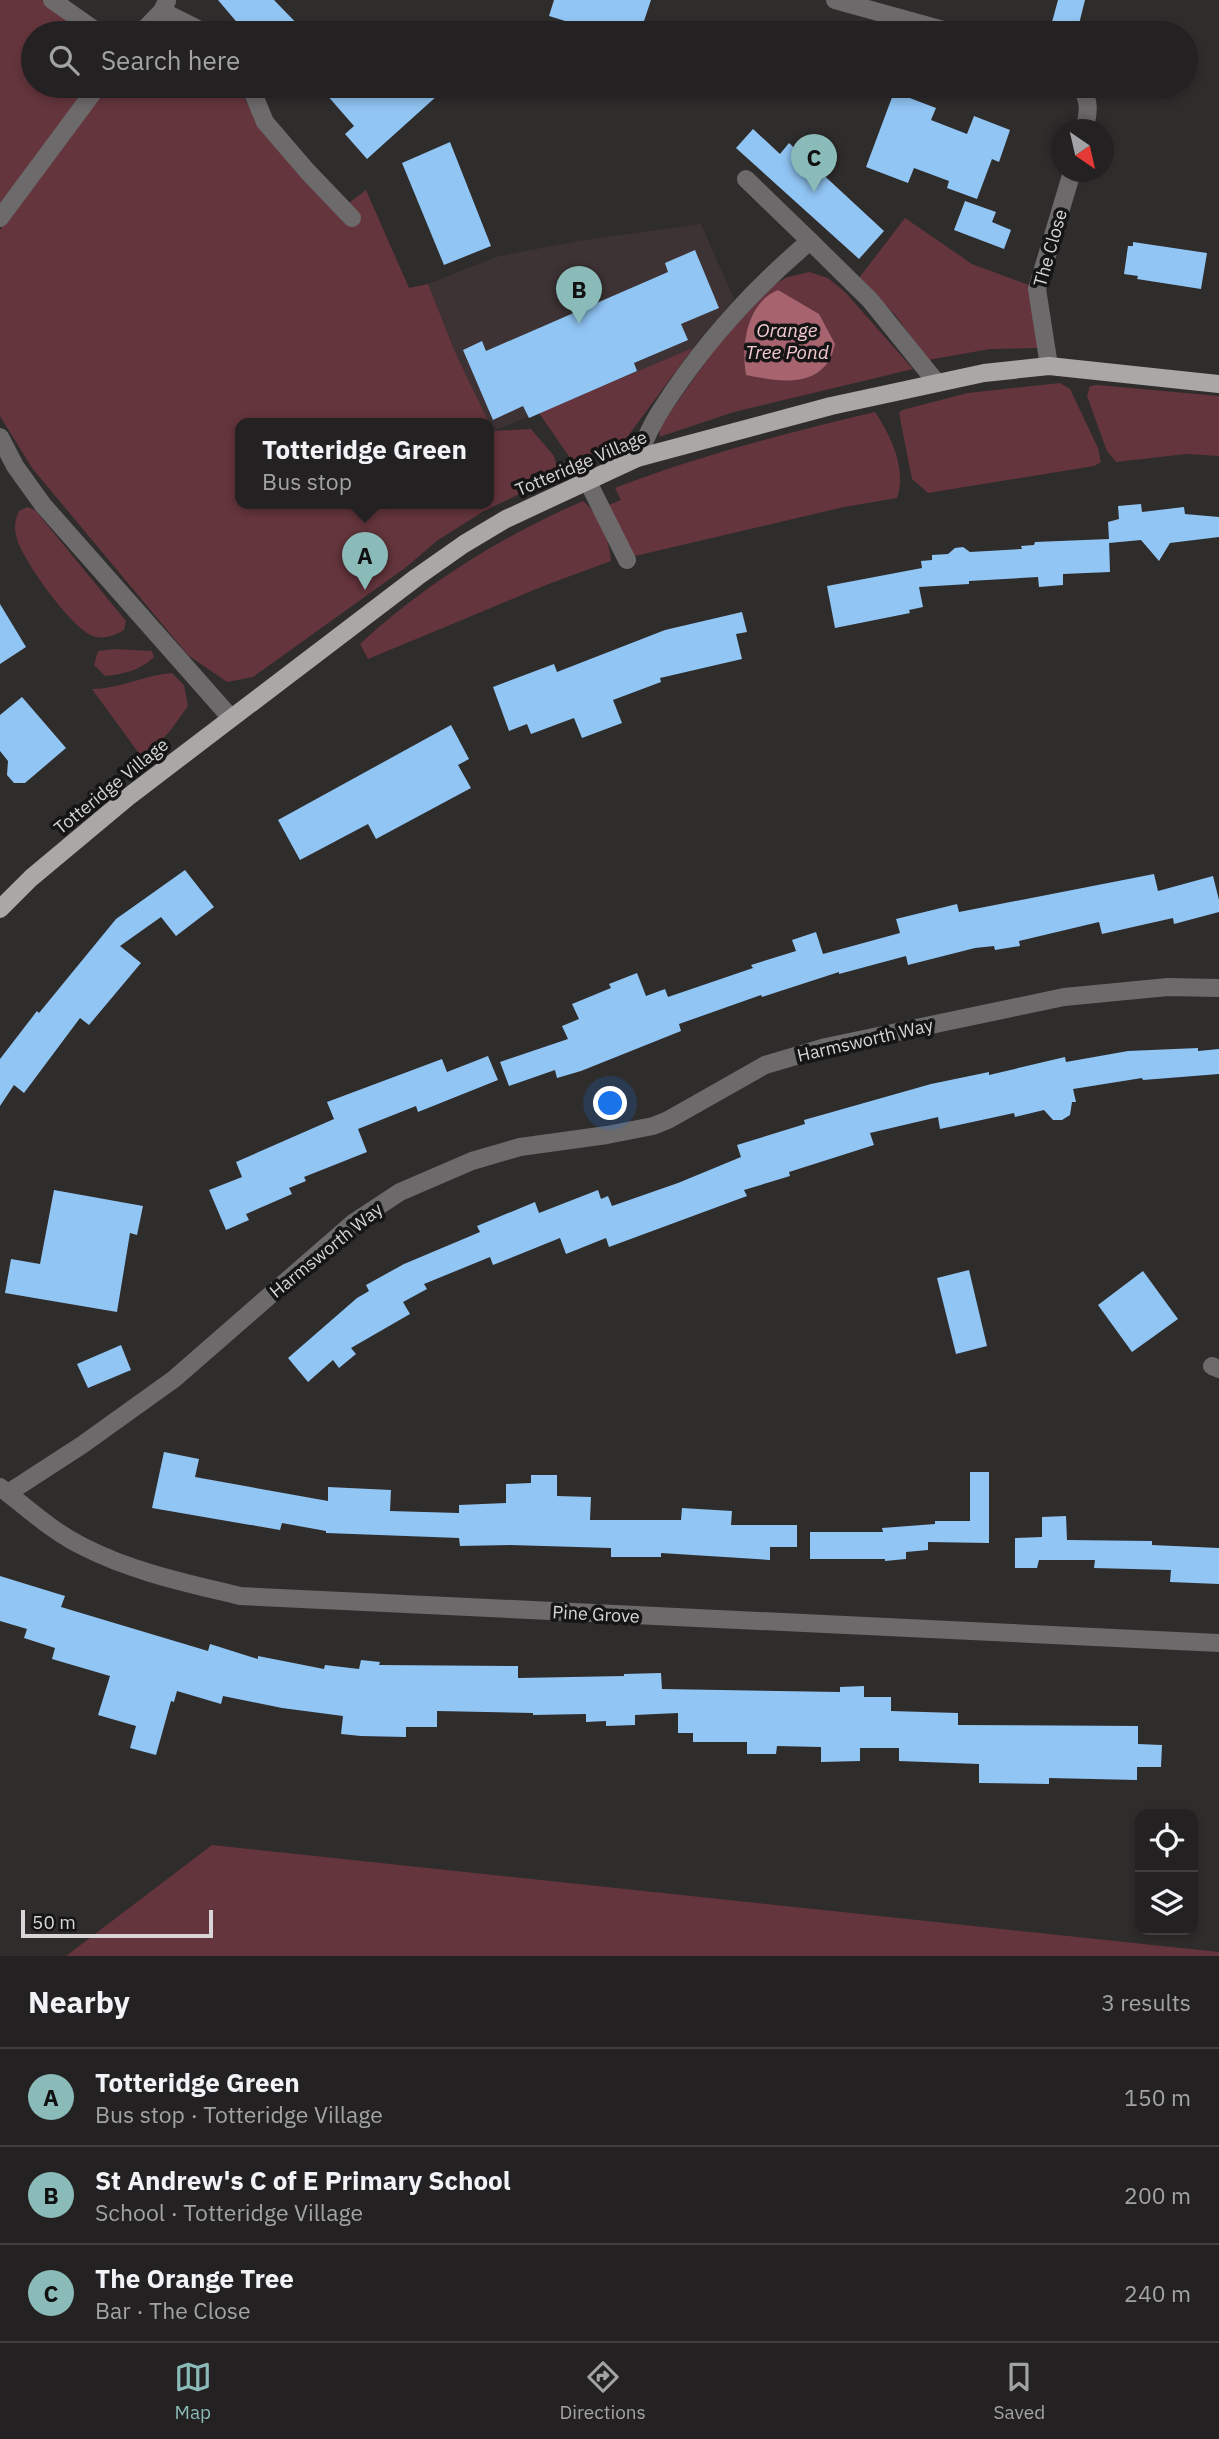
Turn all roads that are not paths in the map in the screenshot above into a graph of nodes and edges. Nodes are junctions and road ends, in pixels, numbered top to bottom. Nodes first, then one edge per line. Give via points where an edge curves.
1 (51, 0) edge
2 (835, 0) edge
3 (165, 5) edge
4 (82, 21) edge
5 (151, 21) edge
6 (188, 21) edge
7 (911, 21) edge
8 (88, 98) edge
9 (255, 98) edge
10 (1087, 98) edge
11 (1087, 119) edge
12 (746, 179) dead end
13 (1069, 182) edge
14 (0, 218) edge
15 (352, 218) dead end
16 (810, 242) junction
17 (1049, 366) junction
18 (937, 383) junction
19 (1219, 384) edge
20 (0, 437) edge
21 (636, 458) junction
22 (587, 480) junction
23 (627, 560) dead end
24 (231, 718) junction
25 (0, 909) edge
26 (1219, 988) edge
27 (4, 1490) edge
28 (1219, 1643) edge

1 - 4 street
2 - 7 street
3 - 5 street
3 - 6 street
8 - 14 street
9 - 15 street via 265,122
10 - 11 street
12 - 16 street
13 - 17 street, The Close via 1037,289
16 - 18 street via 870,300
16 - 21 street via 755,290 696,361 660,411
17 - 18 main road, Totteridge Village
17 - 19 main road, Totteridge Village
18 - 21 main road, Totteridge Village
20 - 24 street via 43,505
21 - 22 main road, Totteridge Village
22 - 23 street
22 - 24 main road, Totteridge Village via 464,544
24 - 25 main road, Totteridge Village via 60,853
26 - 27 street, Harmsworth Way via 1168,987 1064,997 826,1047 765,1065 653,1126 520,1147 472,1161 400,1192 353,1223 174,1379 82,1445
27 - 28 street, Pine Grove via 82,1546 135,1569 240,1596

